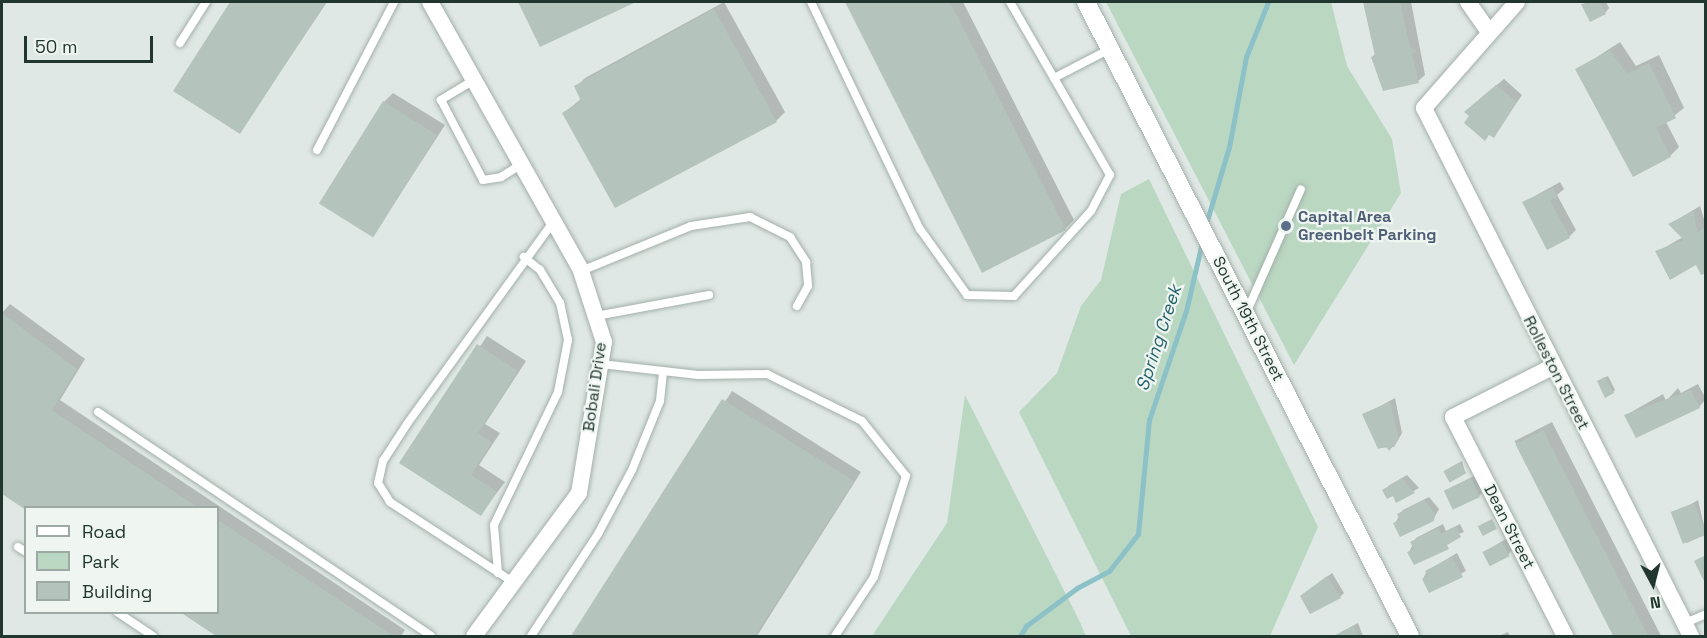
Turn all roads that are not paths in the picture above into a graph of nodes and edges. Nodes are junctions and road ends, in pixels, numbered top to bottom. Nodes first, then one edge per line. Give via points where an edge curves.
1 (206, 2) edge
2 (394, 2) edge
3 (430, 2) edge
4 (811, 2) edge
5 (1010, 2) edge
6 (1086, 2) edge
7 (1468, 2) edge
8 (1517, 2) edge
9 (1489, 32) junction
10 (180, 43) dead end
11 (1110, 50) junction
12 (1054, 78) junction
13 (474, 80) junction
14 (317, 150) dead end
15 (522, 164) junction
16 (1301, 189) dead end
17 (554, 221) junction
18 (524, 257) junction
19 (581, 271) junction
20 (708, 295) dead end
21 (797, 306) dead end
22 (1245, 315) junction
23 (596, 316) junction
24 (601, 364) junction
25 (1552, 367) junction
26 (663, 371) junction
27 (98, 412) dead end
28 (498, 573) junction
29 (513, 582) junction
30 (120, 614) edge
31 (1706, 614) edge
32 (1688, 630) edge
33 (153, 636) edge
34 (431, 636) edge
35 (474, 636) edge
36 (531, 636) edge
37 (835, 636) edge
38 (1410, 636) edge
39 (1565, 636) edge

1 - 10 lane
2 - 14 lane
3 - 13 street, Bobali Drive
4 - 12 lane via 920,229 967,295 1014,296 1091,211 1110,175
5 - 12 lane
6 - 11 street, South 19th Street
7 - 9 street
8 - 9 street
9 - 25 street, Rolleston Street via 1424,108
11 - 12 lane
11 - 22 street, South 19th Street
13 - 15 street, Bobali Drive
13 - 15 lane via 441,100 483,180 501,177
15 - 17 street, Bobali Drive
16 - 22 lane
17 - 18 lane
17 - 19 street, Bobali Drive
18 - 28 lane via 540,270 560,303 568,340 558,392 494,525
18 - 28 lane via 383,461 378,483 390,502
19 - 21 lane via 691,226 750,218 790,237 806,262 808,286
19 - 23 street, Bobali Drive
20 - 23 lane
22 - 38 street, South 19th Street
23 - 24 street, Bobali Drive via 604,342
24 - 26 lane
24 - 29 street, Bobali Drive via 579,493
25 - 32 street, Rolleston Street
25 - 39 street, Dean Street via 1453,417
26 - 36 lane via 660,401 632,470 598,534
26 - 37 lane via 767,374 862,421 906,476 874,577
27 - 34 lane
28 - 29 lane
29 - 35 street, Bobali Drive
30 - 33 lane
31 - 32 lane

